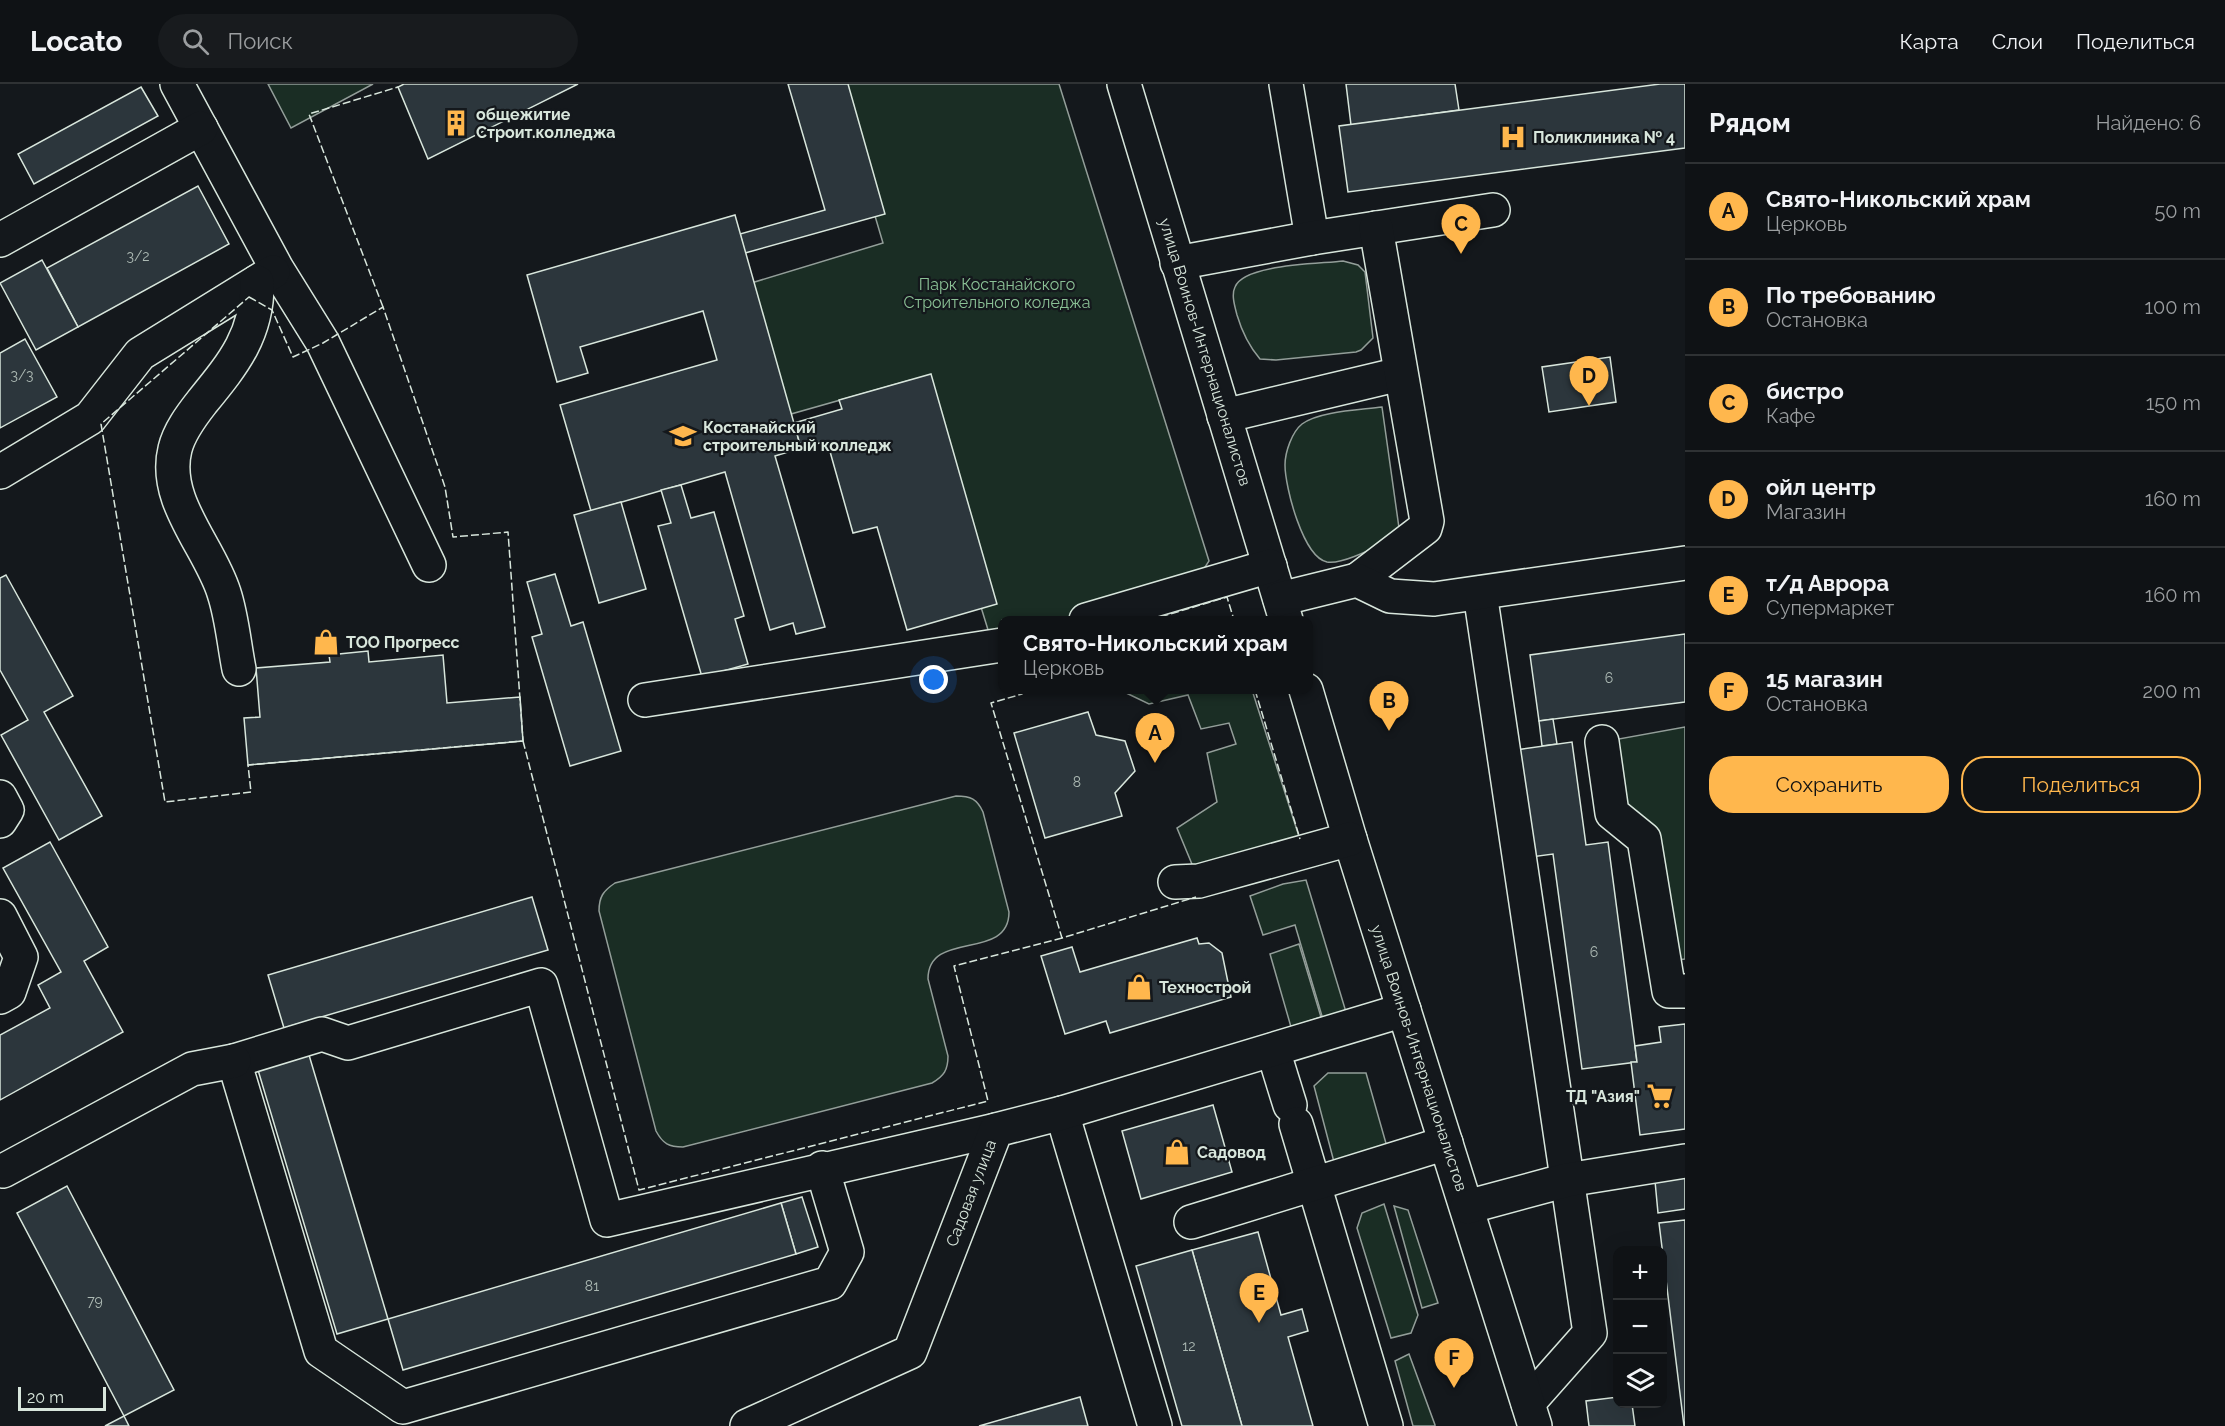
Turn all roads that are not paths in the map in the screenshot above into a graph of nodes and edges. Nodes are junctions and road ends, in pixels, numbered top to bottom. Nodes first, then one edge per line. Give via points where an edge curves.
1 (177, 84) edge
2 (1124, 84) edge
3 (1286, 84) edge
4 (201, 128) junction
5 (1493, 210) dead end
6 (1376, 228) junction
7 (1312, 238) junction
8 (0, 240) edge
9 (1177, 263) junction
10 (267, 276) junction
11 (1400, 374) junction
12 (1224, 416) junction
13 (0, 472) edge
14 (1685, 563) edge
15 (429, 566) dead end
16 (1270, 566) junction
17 (1357, 580) junction
18 (1480, 593) junction
19 (1283, 610) edge
20 (1103, 616) edge
21 (998, 646) edge
22 (239, 669) dead end
23 (1307, 694) edge
24 (645, 700) dead end
25 (1602, 742) dead end
26 (0, 797) edge
27 (0, 820) edge
28 (1350, 839) junction
29 (1175, 882) dead end
30 (0, 916) edge
31 (1685, 991) edge
32 (0, 997) edge
33 (1404, 1010) junction
34 (1273, 1050) junction
35 (234, 1061) junction
36 (1062, 1113) junction
37 (996, 1130) junction
38 (1446, 1143) junction
39 (1685, 1161) edge
40 (822, 1168) junction
41 (1, 1170) edge
42 (1567, 1180) junction
43 (1314, 1185) junction
44 (1467, 1208) junction
45 (1191, 1222) dead end
46 (1532, 1414) edge
47 (747, 1426) edge
48 (1155, 1426) edge
49 (1386, 1426) edge

1 - 4 street
2 - 9 street, улица Воинов-Интернационалистов
3 - 7 street
4 - 8 street
4 - 10 street
5 - 6 street
6 - 7 street
6 - 11 street
7 - 9 street
9 - 12 street, улица Воинов-Интернационалистов
10 - 13 street via 140,354 90,418
10 - 15 street via 322,343
10 - 22 street via 248,336 231,366 188,420 175,449 173,478 184,511 224,592
11 - 12 street
11 - 17 street via 1427,521 1418,534
12 - 16 street, улица Воинов-Интернационалистов
14 - 18 street
16 - 19 street, улица Воинов-Интернационалистов
16 - 20 street
17 - 18 street via 1390,596 1434,599
17 - 19 street
18 - 42 street
21 - 24 street
23 - 28 street, улица Воинов-Интернационалистов
25 - 31 street via 1612,813 1644,840 1669,991
26 - 27 street via 7,810
28 - 29 street via 1199,881
28 - 33 street, улица Воинов-Интернационалистов
30 - 32 street via 21,957 9,992
33 - 34 street, Садовая улица
33 - 38 street, улица Воинов-Интернационалистов
34 - 36 street, Садовая улица
34 - 43 street
35 - 40 street via 322,1034 348,1043 541,985 607,1220
35 - 40 street via 321,1351 403,1407 830,1283 847,1252
35 - 41 street via 192,1069
36 - 37 street, Садовая улица
36 - 48 street
37 - 40 street
37 - 47 street, Садовая улица via 910,1352
38 - 43 street
38 - 44 street, улица Воинов-Интернационалистов
39 - 42 street
42 - 44 street
42 - 46 street via 1590,1333
43 - 45 street
43 - 49 street
44 - 46 street, улица Воинов-Интернационалистов

